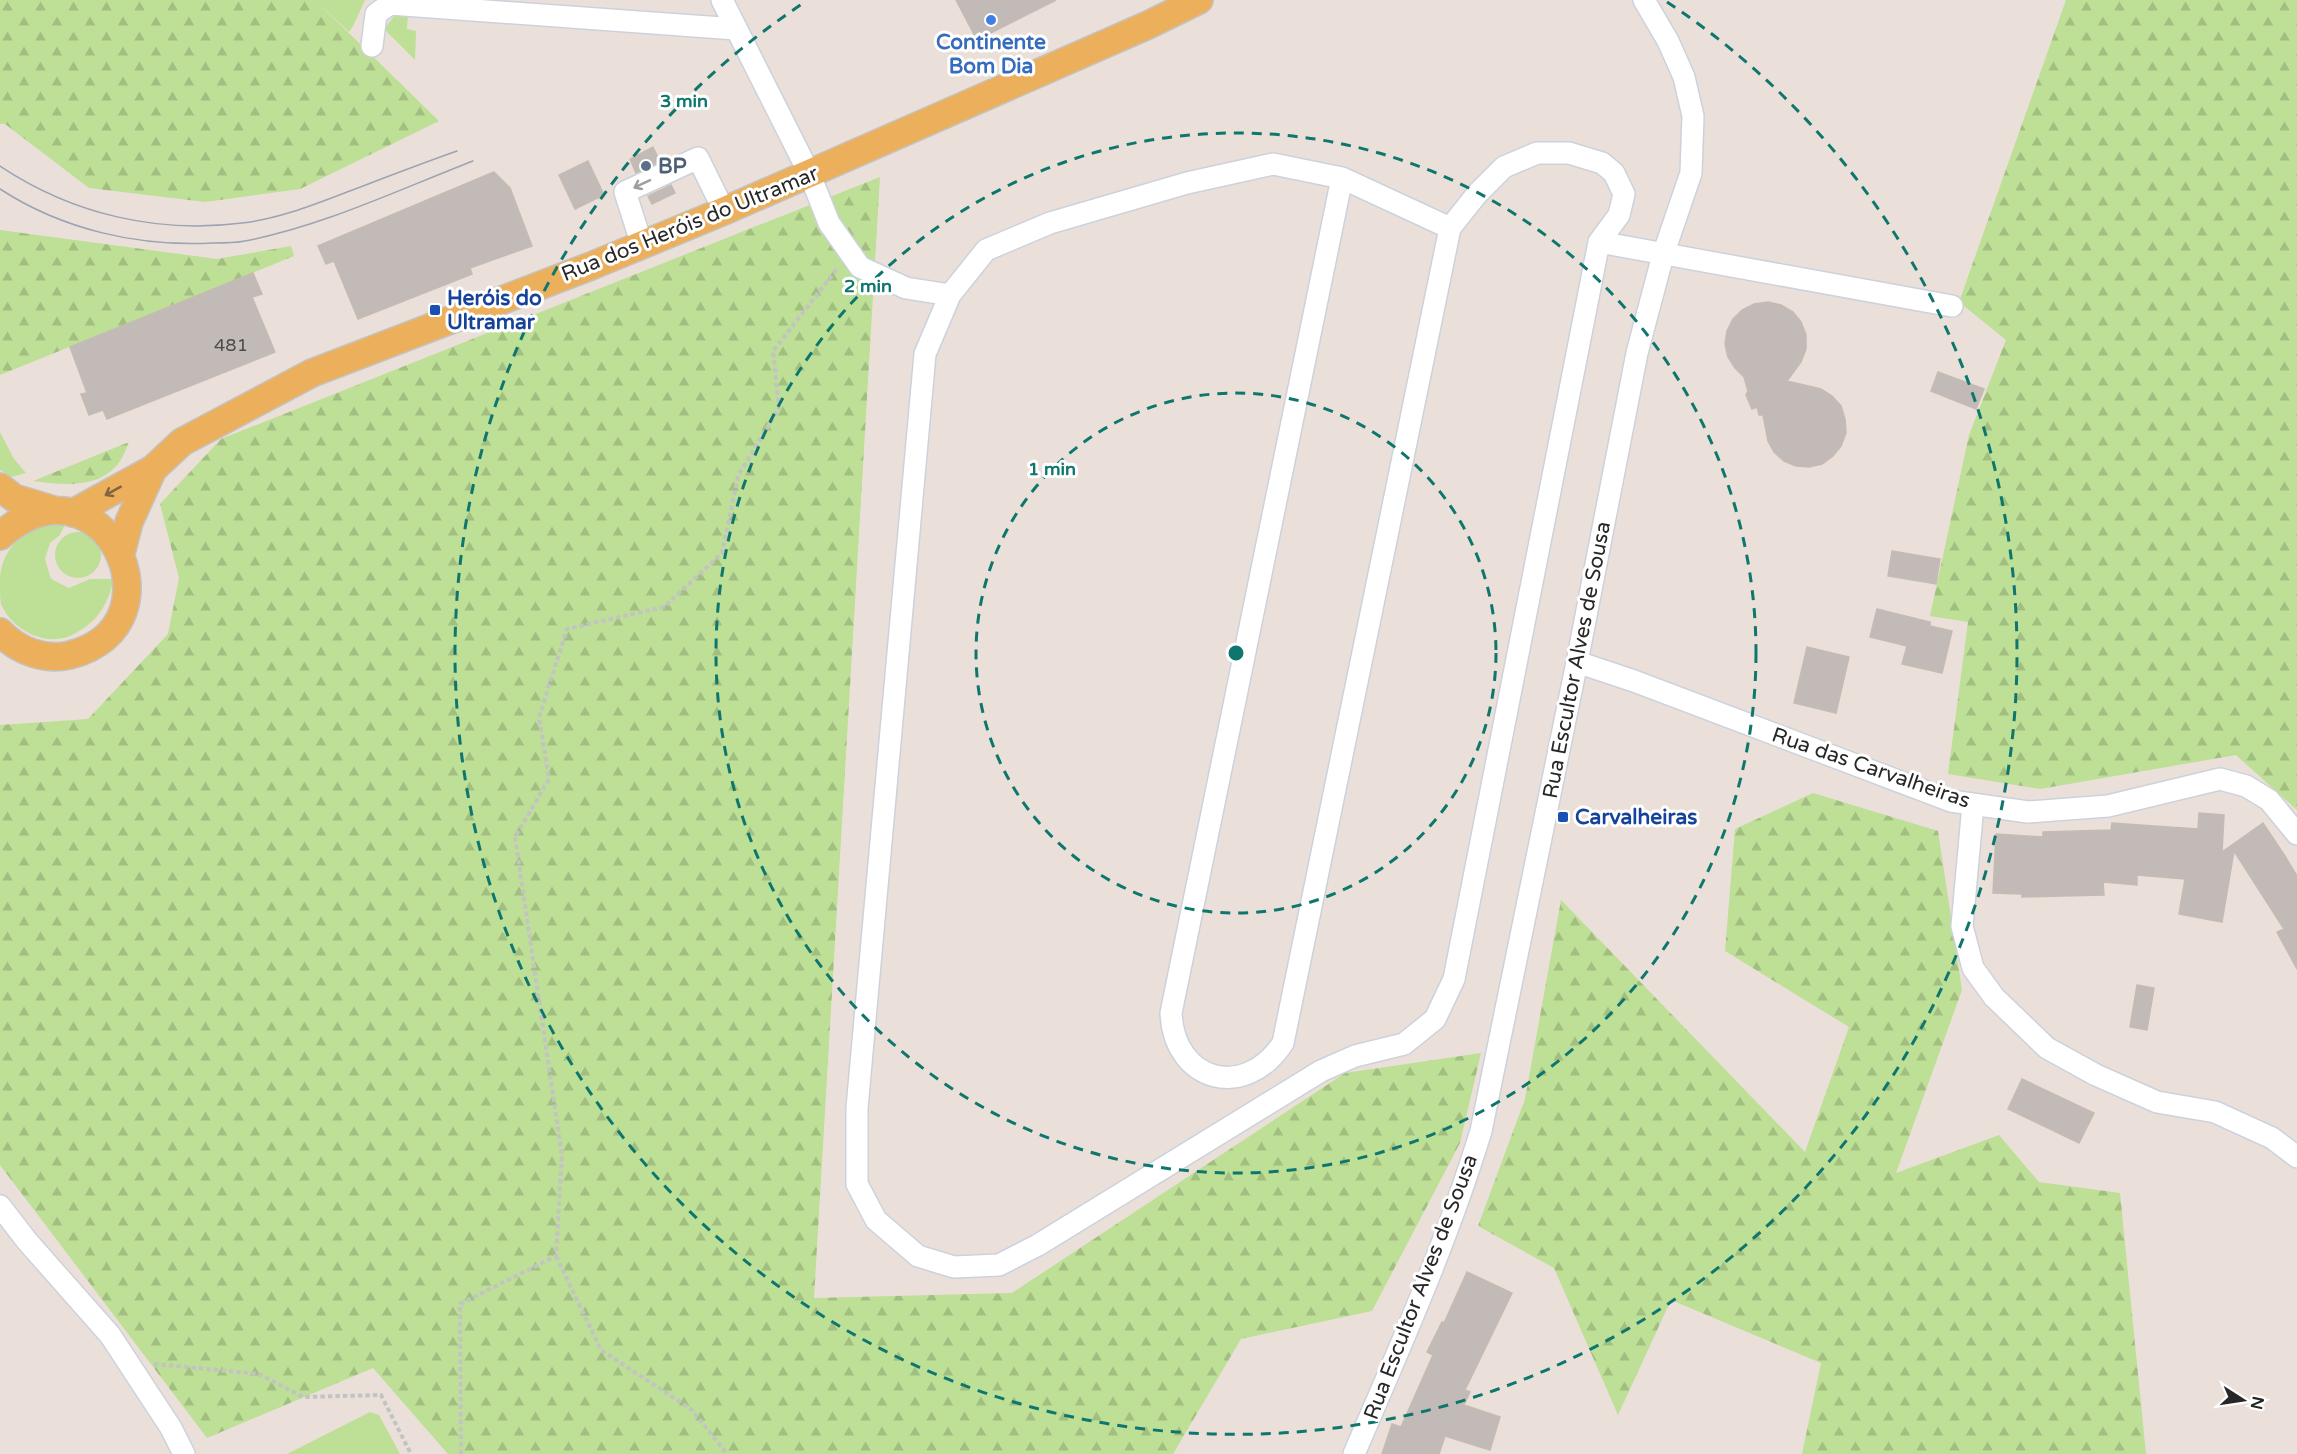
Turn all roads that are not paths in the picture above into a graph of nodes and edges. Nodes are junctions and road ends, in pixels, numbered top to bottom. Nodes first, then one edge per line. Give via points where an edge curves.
1 (722, 0) edge
2 (1199, 0) edge
3 (1644, 0) edge
4 (736, 29) junction
5 (372, 46) dead end
6 (810, 175) junction
7 (1342, 178) junction
8 (724, 211) junction
9 (1450, 228) junction
10 (1599, 242) junction
11 (642, 245) junction
12 (1662, 255) junction
13 (950, 295) junction
14 (1952, 306) dead end
15 (153, 469) junction
16 (0, 487) edge
17 (66, 512) junction
18 (0, 536) edge
19 (121, 553) junction
20 (5, 642) edge
21 (1577, 662) junction
22 (1973, 805) junction
23 (2297, 834) edge
24 (2297, 1157) edge
25 (0, 1206) edge
26 (184, 1454) edge
27 (1354, 1454) edge

1 - 4 street
2 - 6 main road, Rua dos Heróis do Ultramar
3 - 12 street, Rua Escultor Alves de Sousa via 1684,77 1693,116 1690,173
4 - 5 street via 390,4 376,14
4 - 6 street
6 - 8 main road, Rua dos Heróis do Ultramar
6 - 13 street via 829,223 860,267 906,288
7 - 9 street
7 - 9 street via 1171,1014 1176,1044 1187,1059 1202,1071 1217,1076 1247,1075 1261,1068 1274,1057 1287,1029
7 - 13 street via 1273,164 1187,183 1050,223 986,250
8 - 11 main road, Rua dos Heróis do Ultramar
8 -> 11 street via 698,158 625,192
9 - 10 street via 1504,167 1537,153 1569,153 1602,163 1614,173 1624,194 1619,215
10 - 12 street
10 - 13 street via 1454,979 1435,1019 1404,1044 1355,1056 1321,1071 1038,1245 999,1265 954,1267 918,1256 876,1220 857,1184 857,1108 925,354
11 - 15 main road, Rua dos Heróis do Ultramar via 312,373 182,442
12 - 14 street
12 - 21 street, Rua Escultor Alves de Sousa via 1637,353
15 -> 17 main road, Rua dos Heróis do Ultramar
15 - 19 main road, Rua dos Heróis do Ultramar via 129,522
16 - 17 main road via 14,498
17 - 18 main road, Rua dos Heróis do Ultramar via 36,513 15,522
17 - 19 main road via 93,521
19 - 20 main road via 128,575 126,598 118,621 103,639 84,651 61,657 38,655
21 - 22 street, Rua das Carvalheiras via 1951,801
21 - 27 street, Rua Escultor Alves de Sousa via 1481,1131 1422,1296
22 - 23 street, Rua das Carvalheiras via 2028,812 2108,806 2220,779 2246,786 2269,800
22 - 24 street via 1962,926 1972,968 1994,997 2047,1048 2096,1076 2157,1102 2215,1112 2272,1138
25 - 26 street via 110,1335

